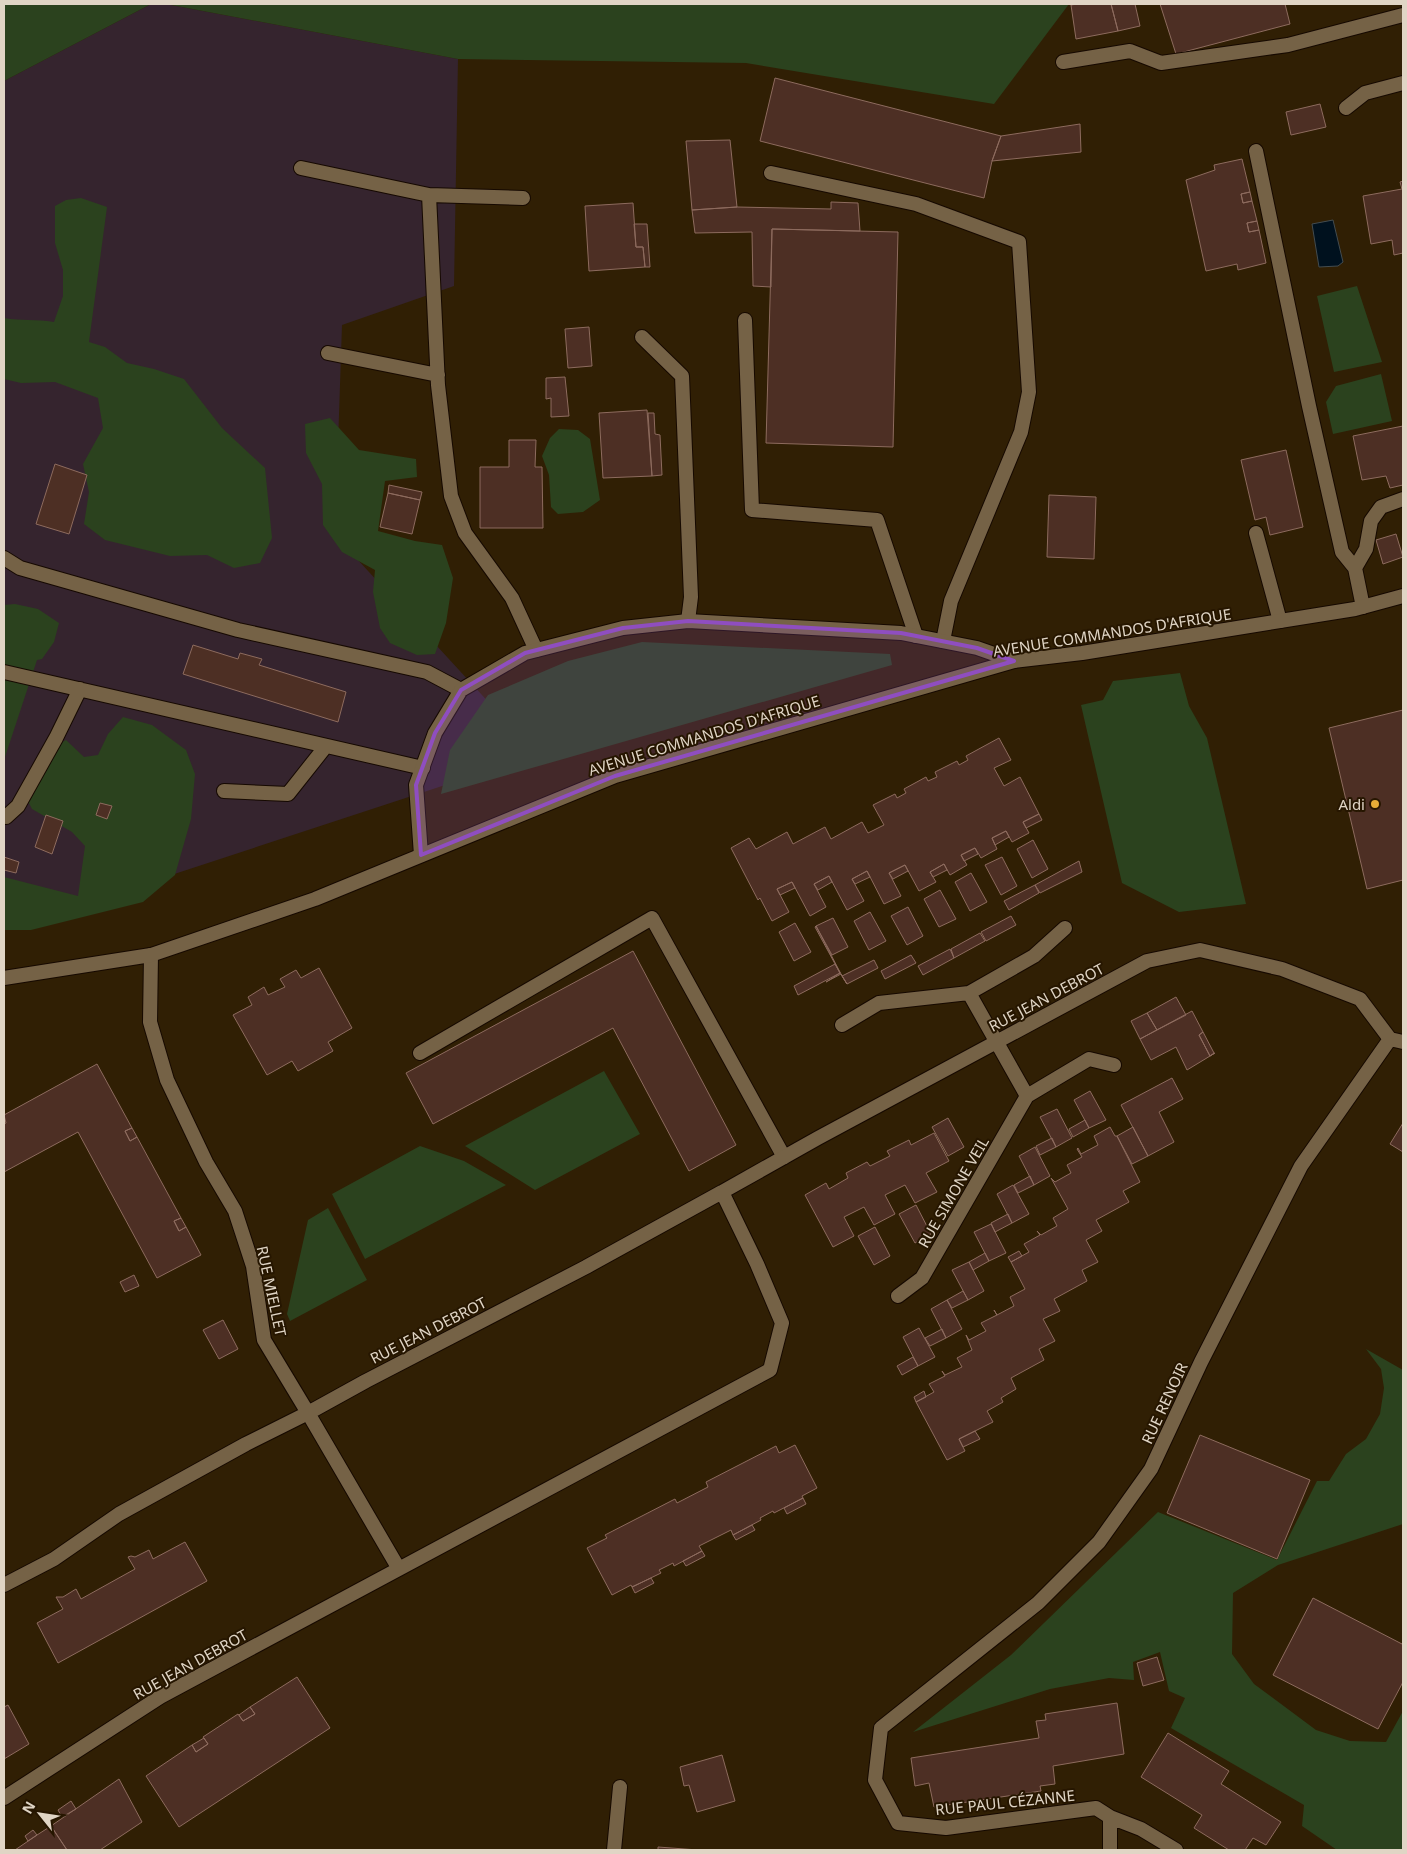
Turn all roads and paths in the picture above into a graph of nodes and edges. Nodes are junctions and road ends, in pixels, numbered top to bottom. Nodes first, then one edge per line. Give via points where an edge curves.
1 (1403, 16) edge
2 (1063, 62) dead end
3 (1403, 83) edge
4 (1346, 108) dead end
5 (1256, 151) dead end
6 (301, 168) dead end
7 (772, 173) dead end
8 (430, 195) junction
9 (523, 198) dead end
10 (745, 320) dead end
11 (642, 337) dead end
12 (328, 353) dead end
13 (438, 375) junction
14 (1403, 499) edge
15 (1256, 533) dead end
16 (4, 558) edge
17 (1355, 568) junction
18 (1403, 596) edge
19 (1363, 607) junction
20 (688, 620) junction
21 (1280, 621) junction
22 (916, 636) junction
23 (943, 641) junction
24 (536, 650) junction
25 (1014, 661) junction
26 (4, 672) edge
27 (80, 689) junction
28 (461, 690) junction
29 (326, 746) junction
30 (423, 768) junction
31 (224, 791) dead end
32 (6, 817) dead end
33 (421, 855) junction
34 (1065, 928) dead end
35 (151, 955) junction
36 (4, 978) edge
37 (969, 993) junction
38 (842, 1026) dead end
39 (1397, 1040) edge
40 (995, 1043) junction
41 (420, 1053) dead end
42 (1114, 1065) dead end
43 (1027, 1096) junction
44 (784, 1157) junction
45 (722, 1192) junction
46 (898, 1296) dead end
47 (308, 1413) junction
48 (399, 1569) junction
49 (4, 1585) edge
50 (881, 1728) joint
51 (620, 1787) dead end
52 (4, 1798) edge
53 (1110, 1817) junction
54 (614, 1850) edge
55 (1110, 1850) edge
56 (1176, 1850) edge

1 - 2 street via 1288,44 1161,64 1130,51
3 - 4 street via 1365,92
5 - 17 street via 1342,552
6 - 8 street
7 - 23 street via 916,204 1018,242 1028,392 1021,432 951,601
8 - 9 street
8 - 13 street
10 - 22 street via 752,510 877,520
11 - 20 street via 682,376 691,597
12 - 13 street
13 - 24 street via 451,496 466,533 512,598
14 - 17 street via 1381,507 1371,522 1366,549
15 - 21 street
16 - 28 street via 20,568 238,630 427,672
17 - 19 street
18 - 19 street, AVENUE COMMANDOS D'AFRIQUE
19 - 21 street, AVENUE COMMANDOS D'AFRIQUE
20 - 22 street
20 - 24 street via 623,628
21 - 25 street, AVENUE COMMANDOS D'AFRIQUE
22 - 23 street
23 - 25 street
24 - 28 street via 525,653
25 - 33 street, AVENUE COMMANDOS D'AFRIQUE via 615,776
26 - 27 street
27 - 29 street
27 - 32 street via 18,806
28 - 30 street via 435,733
29 - 30 street
29 - 31 street via 288,794
30 - 33 street via 416,785
33 - 35 street, AVENUE COMMANDOS D'AFRIQUE via 315,899
34 - 37 street via 1034,956
35 - 36 street, AVENUE COMMANDOS D'AFRIQUE
35 - 47 street, RUE MIELLET via 150,1022 167,1080 206,1162 235,1211 253,1266 264,1340
37 - 38 street via 879,1003
37 - 40 street
39 - 40 street, RUE JEAN DEBROT via 1360,1000 1282,970 1200,950 1147,961
39 - 50 street, RUE RENOIR via 1301,1166 1150,1469 1099,1542 1038,1603
40 - 43 street
40 - 44 street, RUE JEAN DEBROT
41 - 44 street via 652,918
42 - 43 street, RUE SIMONE VEIL via 1089,1059
43 - 46 street, RUE SIMONE VEIL via 922,1278
44 - 45 street, RUE JEAN DEBROT
45 - 47 street, RUE JEAN DEBROT
45 - 48 street, RUE JEAN DEBROT via 782,1323 770,1370
47 - 48 street
47 - 49 street via 119,1514 54,1559
48 - 52 street, RUE JEAN DEBROT via 160,1697
50 - 53 street, RUE PAUL CÉZANNE via 875,1780 898,1823 946,1828 1096,1808
51 - 54 street
53 - 55 street
53 - 56 street, RUE PAUL CÉZANNE via 1141,1829

